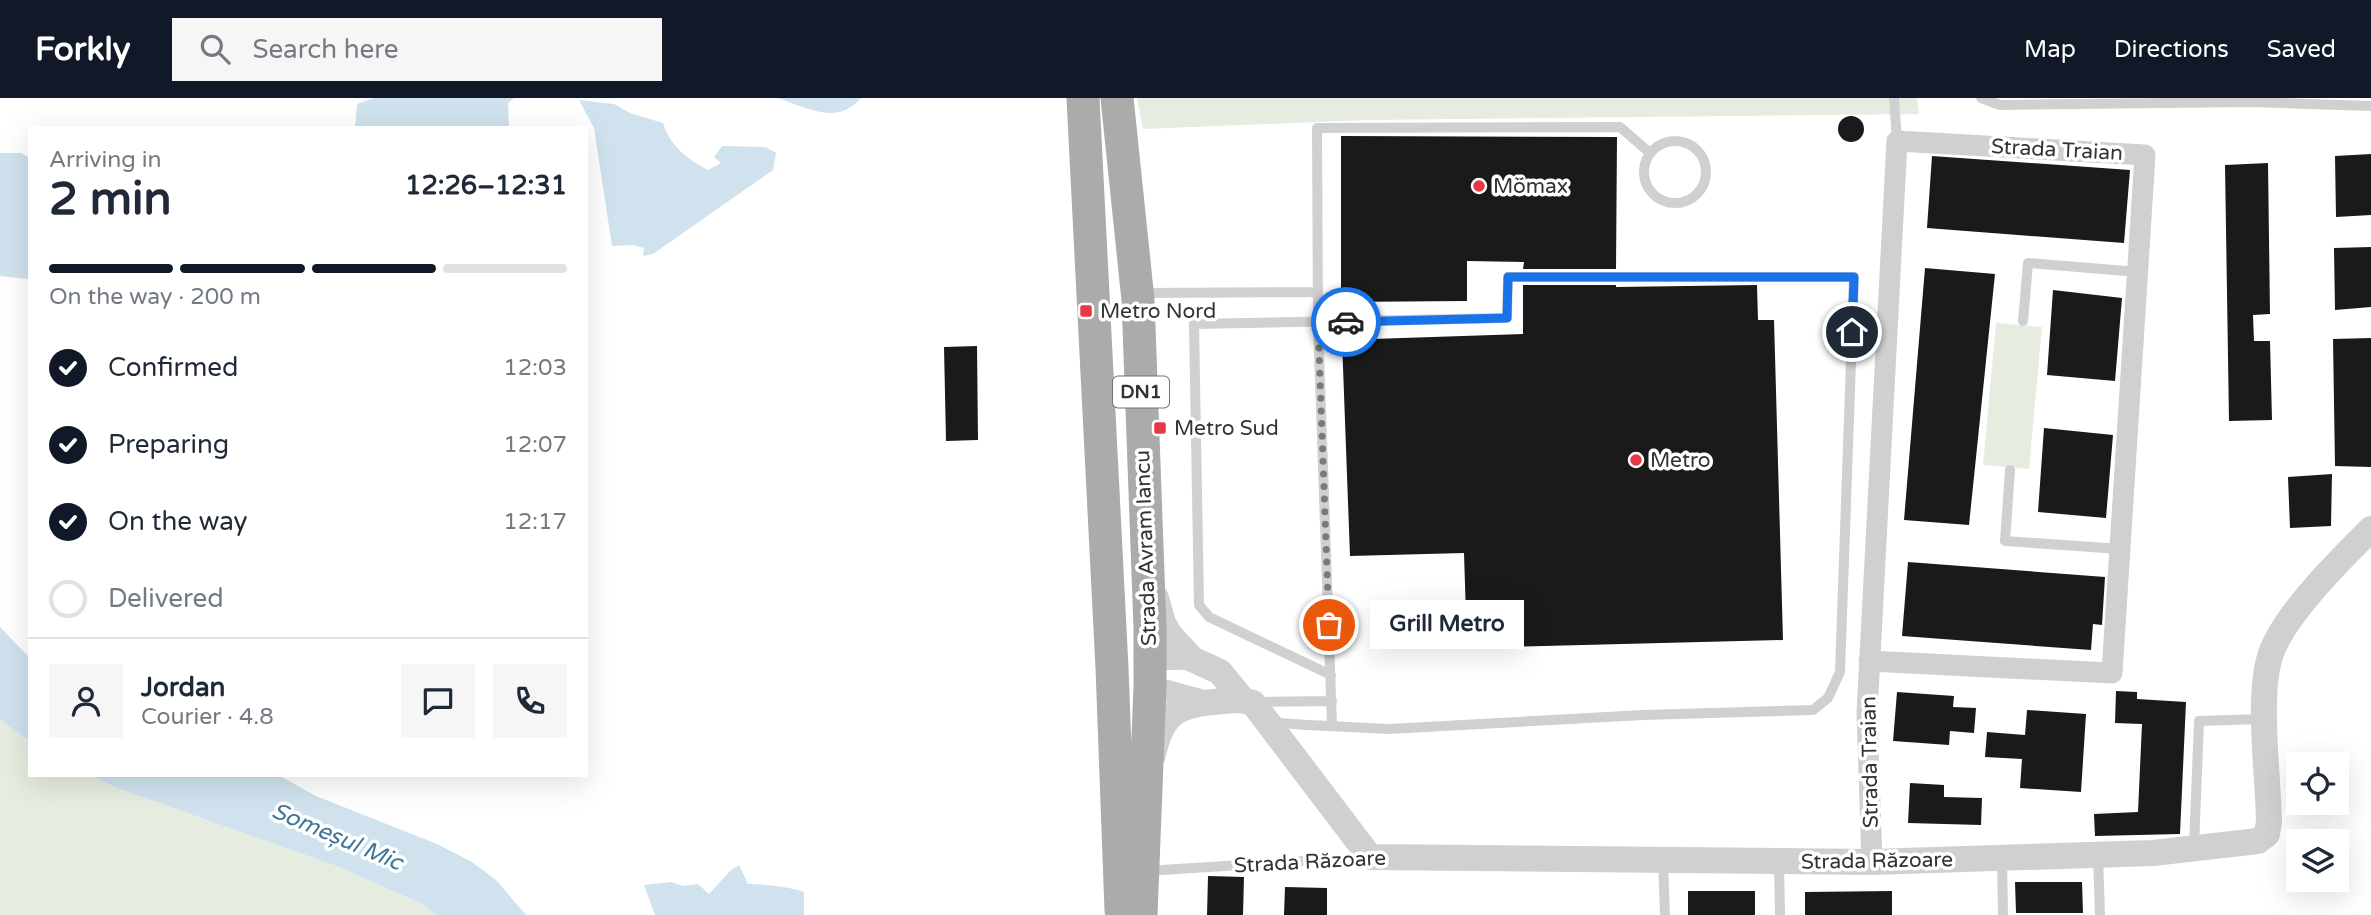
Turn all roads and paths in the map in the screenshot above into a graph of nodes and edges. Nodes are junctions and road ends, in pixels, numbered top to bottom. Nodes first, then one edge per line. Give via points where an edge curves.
1 (1083, 98) edge
2 (1117, 98) edge
3 (1894, 98) edge
4 (1981, 98) edge
5 (2250, 100) edge
6 (2371, 106) edge
7 (1896, 141) junction
8 (1650, 153) junction
9 (2138, 272) junction
10 (1318, 292) junction
11 (1137, 293) junction
12 (2023, 321) dead end
13 (1318, 323) junction
14 (2010, 470) dead end
15 (2371, 529) edge
16 (2120, 549) junction
17 (1147, 564) junction
18 (1192, 659) junction
19 (1869, 662) junction
20 (1150, 673) junction
21 (1331, 675) junction
22 (1247, 701) junction
23 (1332, 701) junction
24 (1212, 702) junction
25 (2266, 719) junction
26 (1332, 726) junction
27 (1145, 791) junction
28 (2194, 847) junction
29 (2098, 855) junction
30 (1370, 857) junction
31 (2002, 858) junction
32 (1663, 861) junction
33 (1779, 862) junction
34 (1872, 862) junction
35 (1142, 871) junction
36 (1121, 915) edge
37 (1141, 915) edge
38 (1665, 915) edge
39 (1780, 915) edge
40 (2003, 915) edge
41 (2100, 915) edge

1 - 36 main road, Strada Avram Iancu / DN1
2 - 11 main road, Strada Avram Iancu / DN1
3 - 7 lane
4 - 5 lane via 2000,105
5 - 6 lane
7 - 9 street, Strada Traian via 2145,155
7 - 19 street, Strada Traian
8 - 8 lane via 1645,182 1657,198 1675,204 1701,190 1707,169 1689,144 1668,142
8 - 10 lane via 1620,127 1317,128
9 - 12 lane via 2028,263
9 - 16 street, Strada Traian
10 - 11 lane
10 - 13 lane
11 - 17 main road, Strada Avram Iancu / DN1
13 - 21 lane
13 - 21 lane via 1194,324 1197,570 1199,605 1209,617
13 - 26 lane via 1507,318 1508,277 1854,277 1840,672 1828,698 1813,710 1773,714 1643,715 1389,729
14 - 16 lane via 2004,541
15 - 25 street, Strada Răzoare via 2280,635 2264,682
16 - 19 street, Strada Traian via 2112,673
17 - 18 street via 1163,623
17 - 20 main road, Strada Avram Iancu / DN1
18 - 20 street
18 - 22 street via 1220,672
19 - 34 street, Strada Traian
20 - 24 street
20 - 27 main road, Strada Avram Iancu / DN1
21 - 23 lane
22 - 23 lane
22 - 24 street
22 - 26 lane via 1279,723
22 - 30 street
23 - 26 lane
24 - 27 street via 1192,703 1173,711 1155,745
25 - 28 street, Strada Răzoare via 2267,834 2258,841
25 - 28 lane via 2199,721
27 - 35 main road, Strada Avram Iancu / DN1
28 - 29 street, Strada Răzoare
29 - 31 street, Strada Răzoare
29 - 41 lane
30 - 32 street, Strada Răzoare
30 - 35 lane, Strada Răzoare
31 - 34 street, Strada Răzoare
31 - 40 lane
32 - 33 street, Strada Răzoare
32 - 38 lane
33 - 34 street, Strada Răzoare
33 - 39 lane
35 - 37 main road, Strada Avram Iancu / DN1

